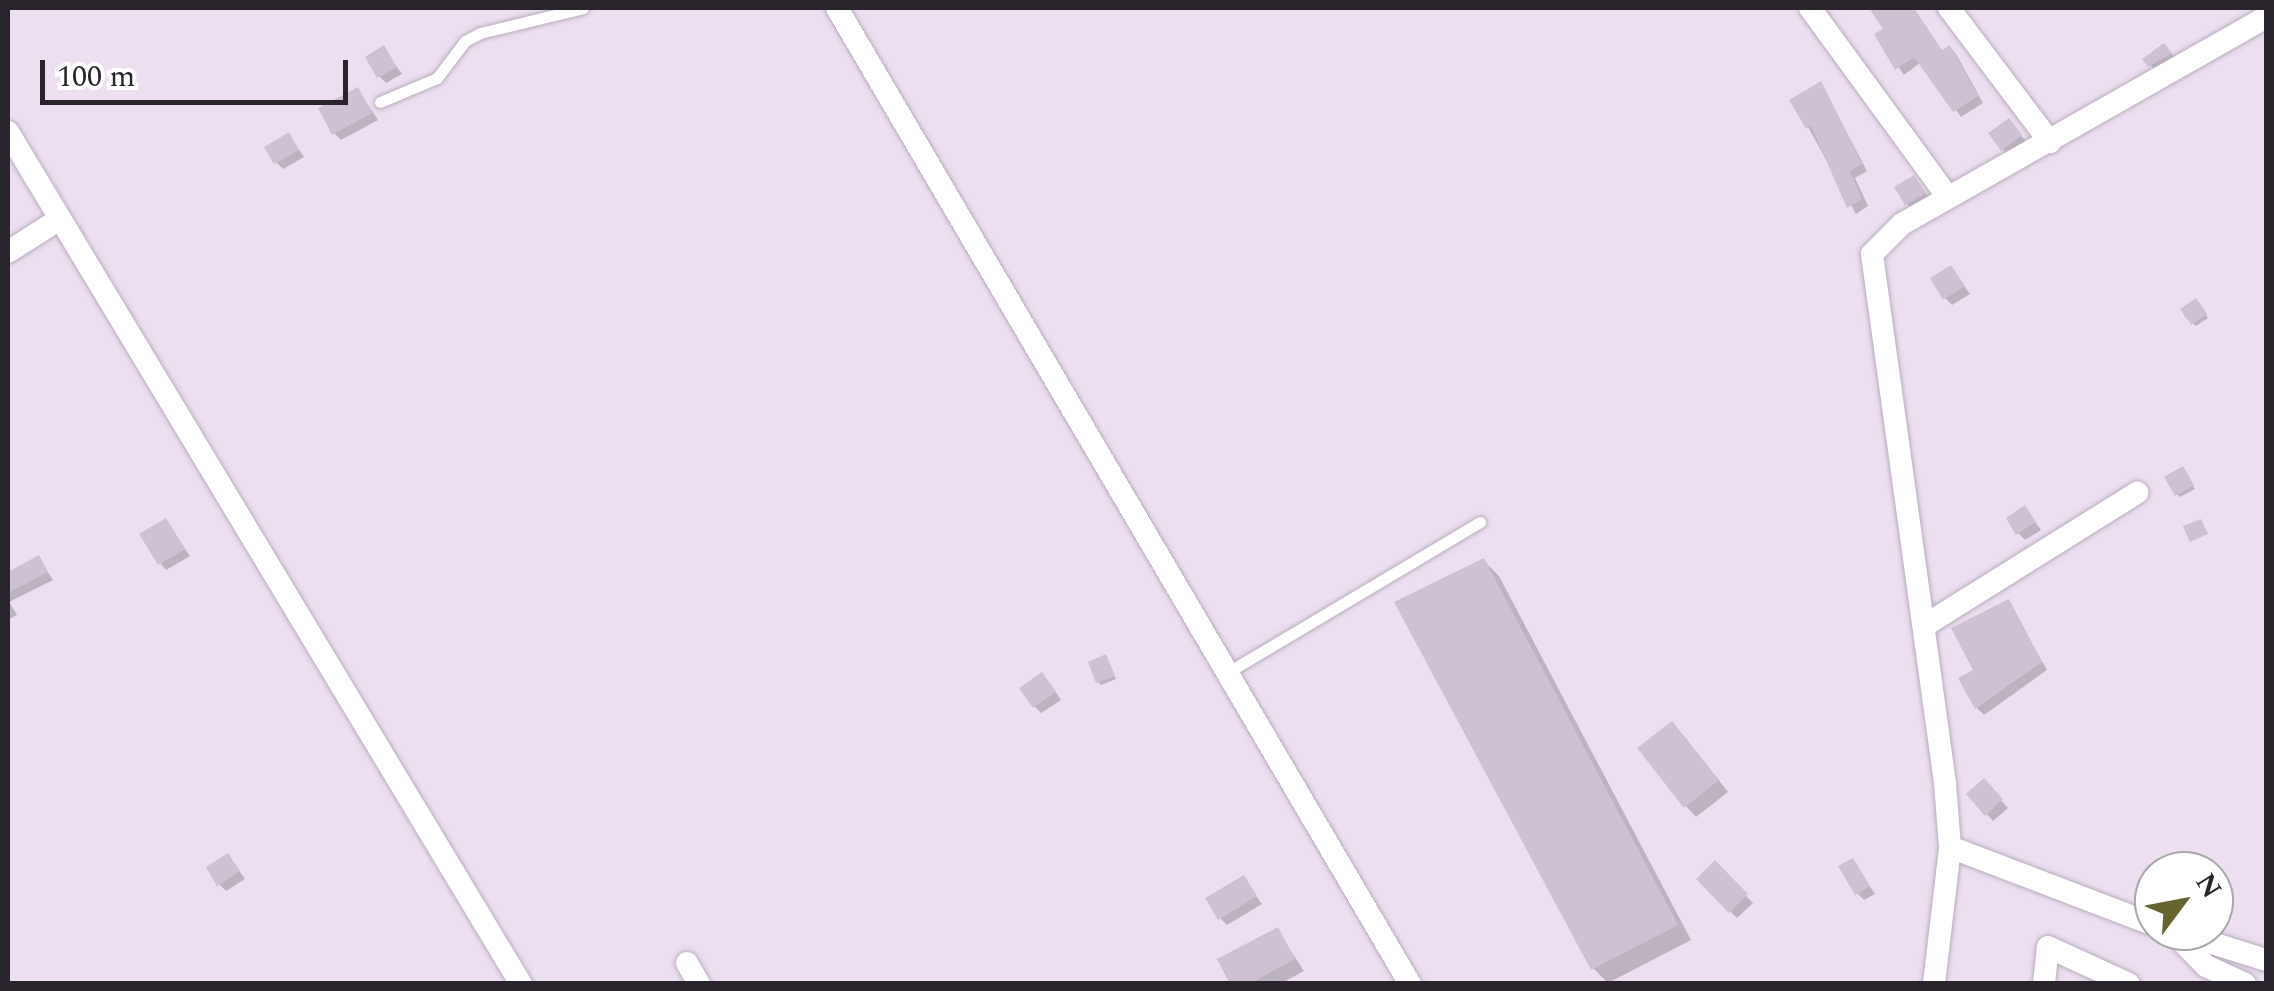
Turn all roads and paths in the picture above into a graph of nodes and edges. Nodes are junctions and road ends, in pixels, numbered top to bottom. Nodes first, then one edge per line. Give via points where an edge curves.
1 (583, 8) edge
2 (837, 8) edge
3 (1810, 8) edge
4 (1950, 8) edge
5 (2266, 17) edge
6 (380, 102) dead end
7 (8, 132) edge
8 (2050, 142) junction
9 (1948, 197) junction
10 (58, 220) junction
11 (8, 252) edge
12 (2137, 493) dead end
13 (1480, 522) dead end
14 (1926, 624) junction
15 (1230, 671) junction
16 (1950, 846) junction
17 (2134, 917) edge
18 (2234, 950) edge
19 (2192, 951) edge
20 (2266, 960) edge
21 (521, 984) edge
22 (1410, 984) edge
23 (1934, 984) edge
24 (2044, 984) edge
25 (2129, 984) edge
26 (2245, 984) edge

1 - 6 lane via 480,32 437,78
2 - 15 street
3 - 9 street
4 - 8 street
5 - 8 street
7 - 10 street
8 - 9 street
9 - 14 street via 1886,234 1872,254
10 - 11 street
10 - 21 street
12 - 14 street
13 - 15 lane
14 - 16 street
15 - 22 street
16 - 17 street
16 - 23 street
18 - 20 street
19 - 26 street via 2206,966
24 - 25 street via 2048,946

